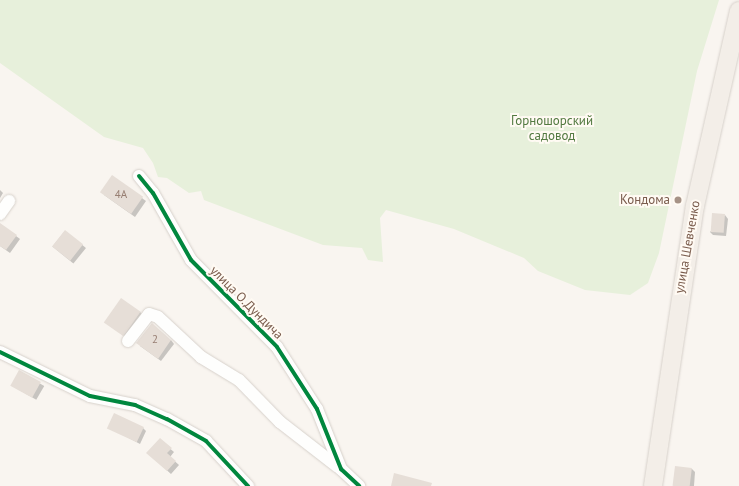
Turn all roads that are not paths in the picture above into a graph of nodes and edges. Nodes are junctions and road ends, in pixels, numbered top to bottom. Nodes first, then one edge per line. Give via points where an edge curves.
1 (739, 11) edge
2 (139, 176) dead end
3 (9, 202) dead end
4 (0, 214) edge
5 (128, 341) dead end
6 (0, 352) edge
7 (340, 469) junction
8 (248, 486) edge
9 (359, 486) edge
10 (653, 486) edge

1 - 10 main road, улица Шевченко via 695,206
2 - 7 street, улица О.Дундича via 153,193 191,260 276,347 288,364 317,409
3 - 4 street
5 - 7 street, улица О.Дундича via 149,314 158,317 201,357 239,380 280,422
6 - 8 street via 90,396 135,405 167,419 206,442
7 - 9 street, улица О.Дундича

